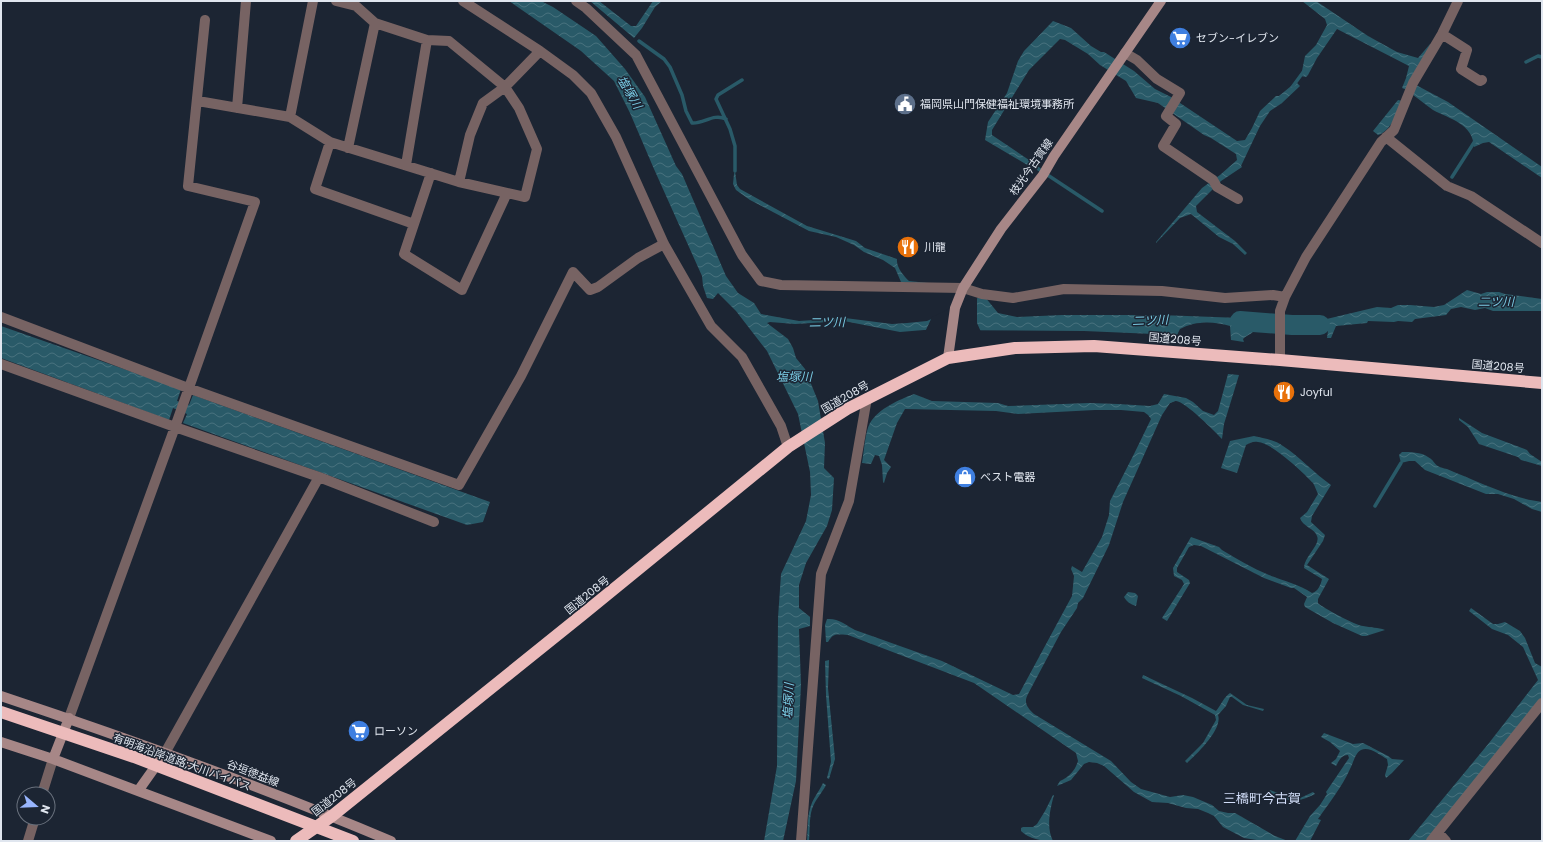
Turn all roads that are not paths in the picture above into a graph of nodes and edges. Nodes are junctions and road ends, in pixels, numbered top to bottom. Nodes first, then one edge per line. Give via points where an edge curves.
1 (246, 1) edge
2 (313, 1) edge
3 (336, 1) edge
4 (463, 1) edge
5 (576, 1) edge
6 (1161, 1) edge
7 (1458, 1) edge
8 (205, 20) dead end
9 (375, 23) junction
10 (1442, 34) junction
11 (426, 40) junction
12 (540, 51) junction
13 (1123, 56) junction
14 (1482, 80) dead end
15 (504, 87) junction
16 (198, 101) junction
17 (237, 108) junction
18 (290, 117) junction
19 (1386, 137) junction
20 (330, 142) junction
21 (348, 148) junction
22 (406, 165) junction
23 (431, 173) junction
24 (459, 182) junction
25 (507, 193) junction
26 (1238, 199) dead end
27 (414, 224) junction
28 (1542, 243) edge
29 (664, 244) junction
30 (963, 288) junction
31 (1285, 297) junction
32 (1, 317) edge
33 (948, 358) junction
34 (1280, 360) junction
35 (1, 364) edge
36 (1542, 383) edge
37 (188, 388) junction
38 (868, 398) junction
39 (175, 428) junction
40 (788, 447) junction
41 (319, 477) junction
42 (434, 522) dead end
43 (1, 696) edge
44 (1542, 703) edge
45 (1, 712) edge
46 (69, 718) junction
47 (1, 742) edge
48 (165, 753) junction
49 (53, 759) junction
50 (45, 786) edge
51 (138, 791) junction
52 (332, 816) junction
53 (33, 826) edge
54 (1438, 832) junction
55 (28, 841) edge
56 (271, 841) edge
57 (296, 841) edge
58 (353, 841) edge
59 (392, 841) edge
60 (800, 841) edge
61 (1431, 841) edge
62 (1446, 841) edge

1 - 17 street
2 - 18 street
3 - 9 street via 356,6
4 - 12 street
5 - 30 street via 636,55 742,255 760,281 781,285
6 - 13 main road, 枝光今古賀線
7 - 10 street
8 - 16 street
9 - 11 street
9 - 21 street
10 - 14 street via 1467,50 1461,68
10 - 19 street via 1414,83 1394,130
11 - 15 street via 449,42
11 - 22 street
12 - 15 street
12 - 29 street via 573,75 591,93 616,137
13 - 26 street via 1138,60 1157,78 1180,93 1166,116 1176,124 1163,146
13 - 30 main road, 枝光今古賀線 via 1045,171 1001,229
15 - 24 street via 483,103 470,135
15 - 25 street via 519,108 537,149 524,197
16 - 17 street
16 - 37 street via 188,186 255,202
17 - 18 street
18 - 20 street
19 - 28 street via 1447,186 1471,196
19 - 31 street via 1380,142 1314,246
20 - 21 street
20 - 27 street via 315,189
21 - 22 street
22 - 23 street
23 - 24 street
23 - 27 street
24 - 25 street
25 - 27 street via 462,290 404,254
29 - 37 street via 590,290 573,272 521,376 458,485
29 - 40 street via 711,326 742,357 782,426
30 - 31 street via 982,294 1013,298 1064,289 1162,291 1225,298 1274,295
30 - 33 main road, 枝光今古賀線 via 955,308
31 - 34 street via 1280,311
32 - 37 street
33 - 34 highway, 国道208号 via 1015,348 1094,346
33 - 38 highway, 国道208号
34 - 36 highway, 国道208号
35 - 39 street
37 - 39 street
38 - 40 highway, 国道208号
38 - 60 street via 849,501 821,574
39 - 41 street
39 - 46 street
40 - 52 highway, 国道208号
41 - 42 street
41 - 48 street
43 - 46 main road, 谷垣徳益線
44 - 54 street
45 - 58 highway, 有明海沿岸道路;大川バイパス, bridge via 134,757
46 - 48 main road, 谷垣徳益線
46 - 49 main road
47 - 49 main road
48 - 51 main road
48 - 52 main road, 谷垣徳益線
49 - 50 street
49 - 51 main road
51 - 56 main road
52 - 57 highway, 国道208号
52 - 59 main road, 谷垣徳益線
53 - 55 street
54 - 61 street
54 - 62 street

